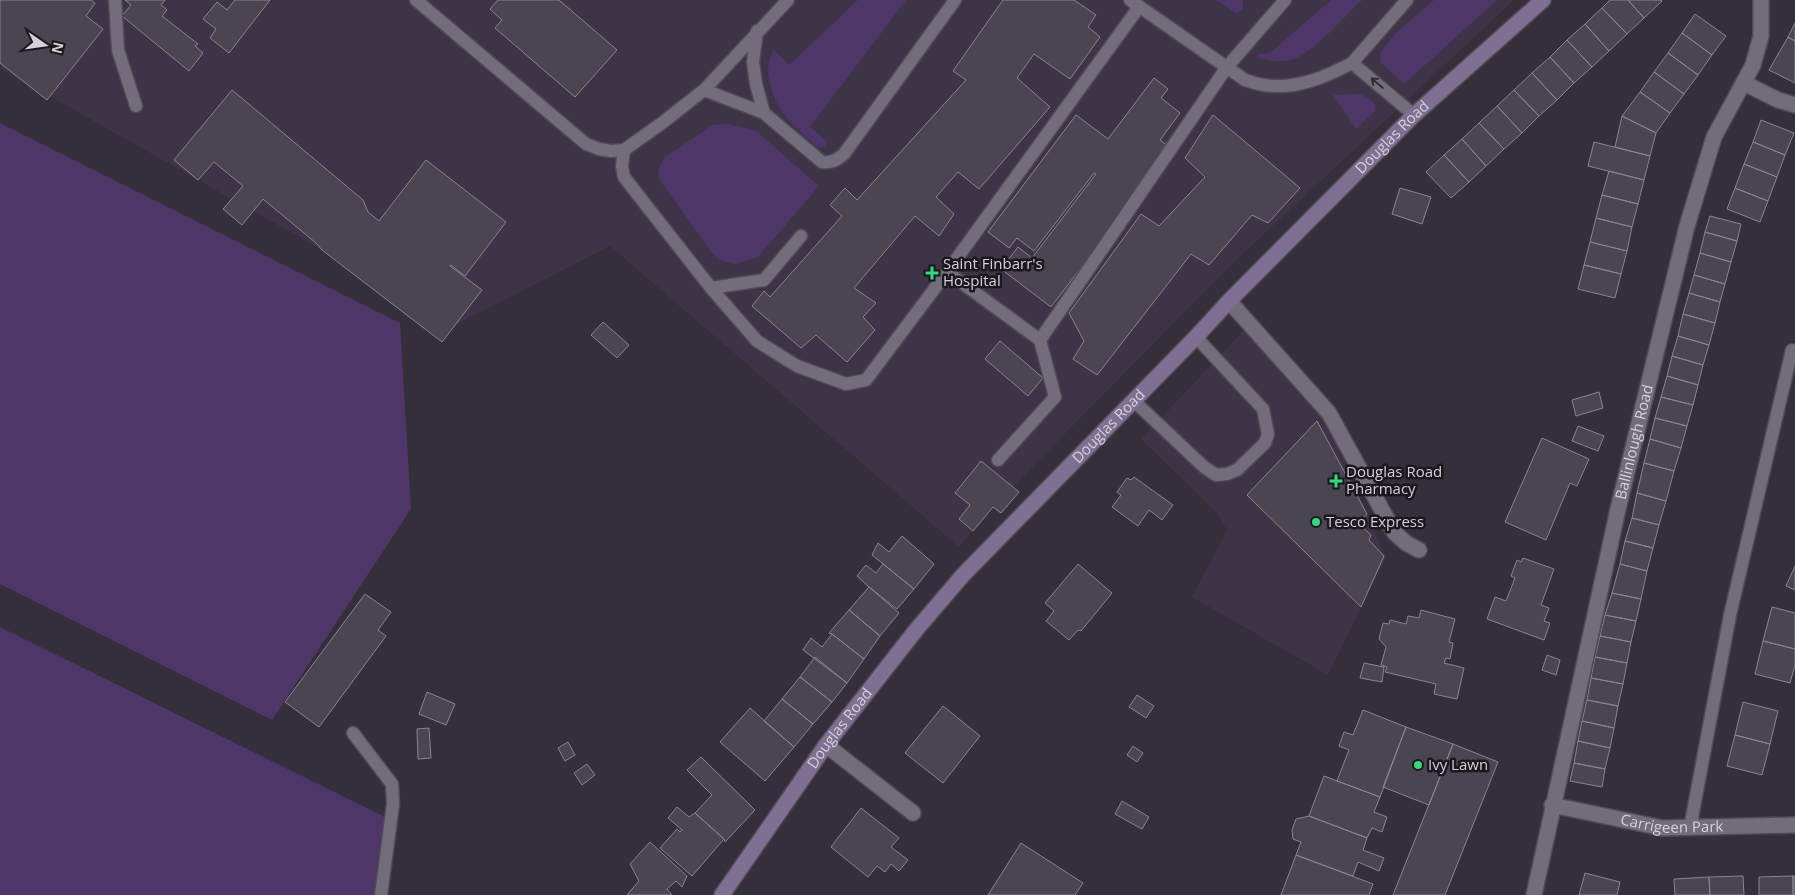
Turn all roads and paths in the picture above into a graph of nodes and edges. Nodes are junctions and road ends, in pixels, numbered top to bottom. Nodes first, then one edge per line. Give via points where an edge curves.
1 (115, 0) edge
2 (416, 0) edge
3 (788, 0) edge
4 (955, 0) edge
5 (1285, 0) edge
6 (1407, 0) edge
7 (1543, 0) edge
8 (1761, 0) edge
9 (1134, 4) edge
10 (757, 31) junction
11 (1352, 63) junction
12 (1227, 67) junction
13 (1744, 83) junction
14 (704, 90) junction
15 (1795, 105) edge
16 (136, 106) dead end
17 (764, 113) junction
18 (1414, 115) junction
19 (624, 150) junction
20 (801, 236) dead end
21 (947, 272) junction
22 (711, 288) junction
23 (1229, 301) junction
24 (1196, 336) junction
25 (1040, 340) junction
26 (1792, 350) dead end
27 (1134, 401) junction
28 (998, 460) dead end
29 (1420, 550) dead end
30 (353, 732) dead end
31 (826, 745) junction
32 (1552, 805) junction
33 (913, 813) dead end
34 (1795, 824) edge
35 (1690, 828) junction
36 (381, 895) edge
37 (722, 895) edge
38 (1534, 895) edge

1 - 16 lane via 118,50
2 - 19 lane via 586,144 598,149
3 - 10 lane
4 - 17 lane via 844,154 836,160 822,162
5 - 12 lane
6 - 11 lane
7 - 18 main road, Douglas Road
8 - 13 street, Ballinlough Road via 1761,36
9 - 12 lane
9 - 21 lane
10 - 14 lane
10 - 17 lane via 753,62
11 - 12 lane via 1326,77 1294,85 1265,85 1245,80
18 -> 11 lane
12 - 25 lane
13 - 15 street
13 - 32 street, Ballinlough Road via 1714,138 1686,226
14 - 17 lane
14 - 19 lane
18 - 23 main road, Douglas Road
19 - 22 lane via 622,166 627,182
20 - 22 lane via 764,280
21 - 22 lane via 866,380 846,384 797,366 756,341
21 - 25 lane
23 - 24 main road, Douglas Road
23 - 29 street via 1329,413 1394,532
24 - 27 main road, Douglas Road
24 - 27 lane via 1263,409 1268,434 1264,443 1237,470 1216,475
25 - 28 lane via 1055,397
26 - 35 lane via 1730,615
27 - 31 main road, Douglas Road via 963,575
30 - 36 lane via 392,784 394,804
31 - 33 street
31 - 37 main road, Douglas Road
32 - 35 street, Carrigeen Park via 1662,828
32 - 38 street, Ballinlough Road
34 - 35 street, Carrigeen Park

